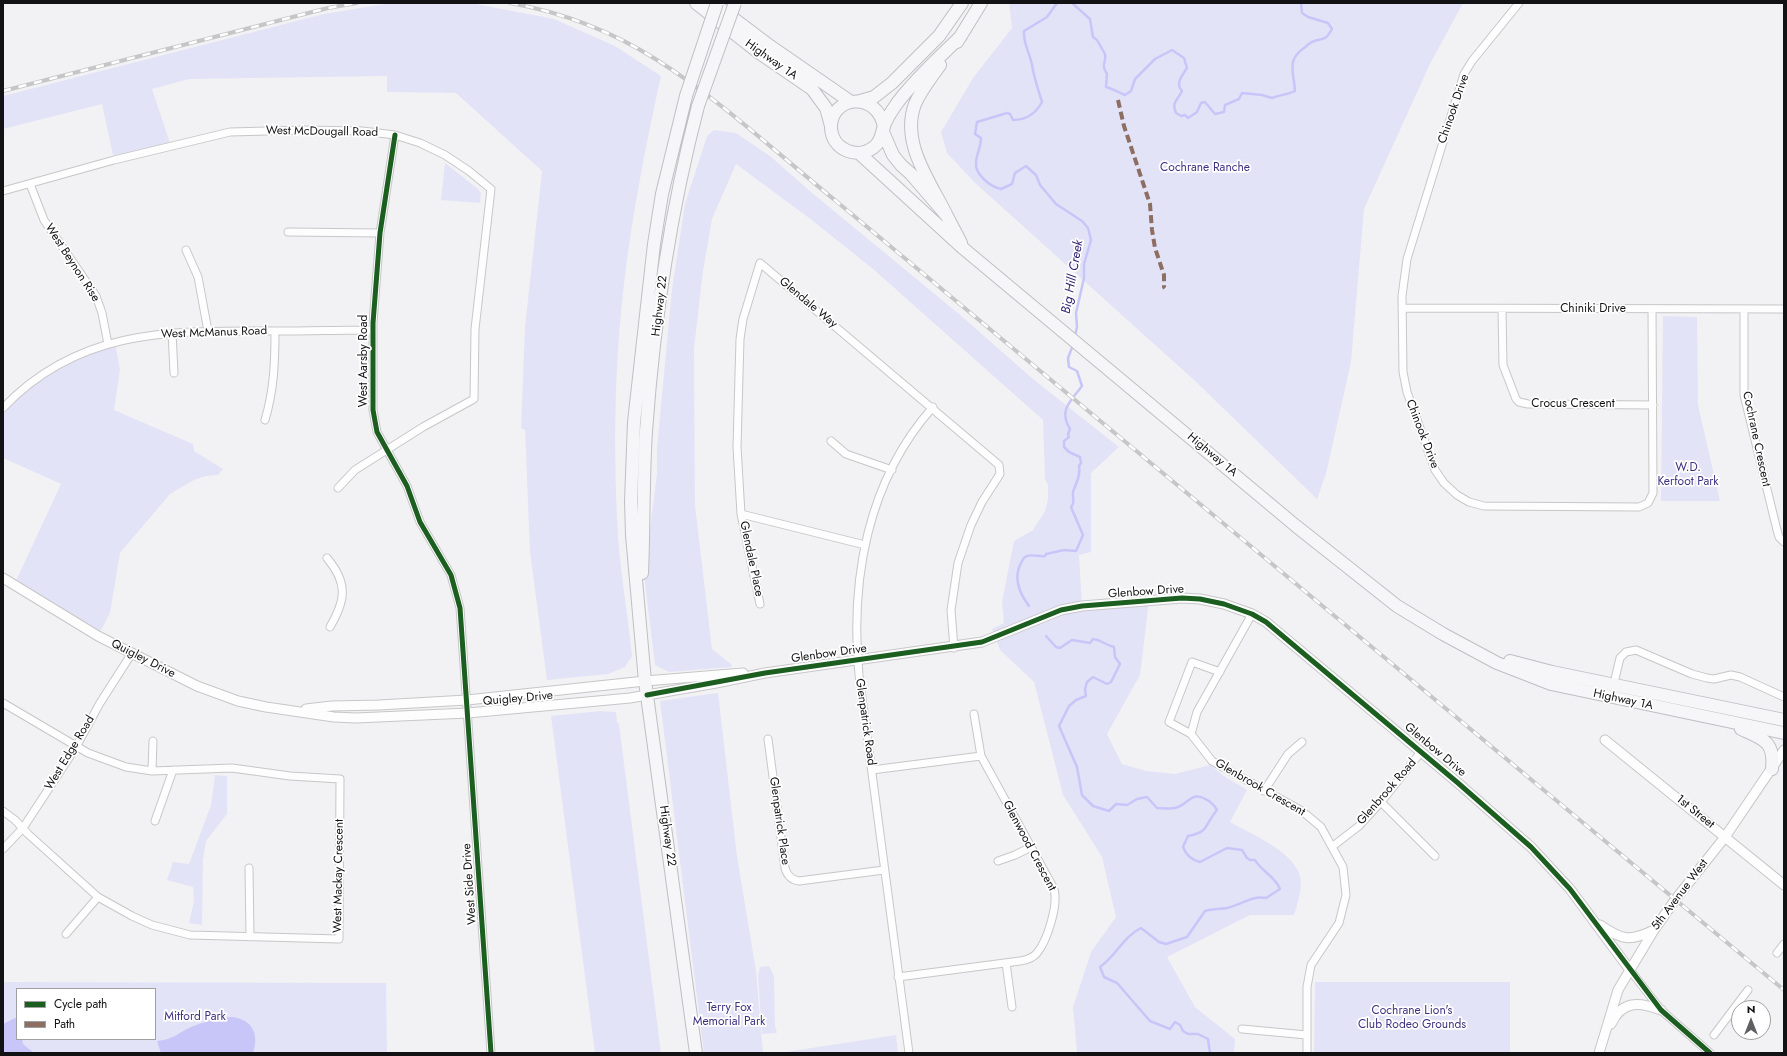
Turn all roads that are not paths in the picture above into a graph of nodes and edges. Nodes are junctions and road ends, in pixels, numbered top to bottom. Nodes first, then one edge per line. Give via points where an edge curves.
1 (696, 3) edge
2 (713, 3) edge
3 (717, 3) edge
4 (735, 3) edge
5 (962, 3) edge
6 (981, 3) edge
7 (1519, 3) edge
8 (962, 36) junction
9 (855, 102) junction
10 (831, 128) junction
11 (883, 129) junction
12 (396, 135) junction
13 (859, 153) junction
14 (30, 184) junction
15 (3, 191) edge
16 (947, 216) junction
17 (288, 232) dead end
18 (380, 233) junction
19 (964, 249) junction
20 (186, 250) dead end
21 (1402, 308) junction
22 (1502, 309) junction
23 (1652, 309) junction
24 (1744, 309) junction
25 (1784, 309) edge
26 (373, 330) junction
27 (208, 331) junction
28 (276, 331) junction
29 (172, 332) junction
30 (108, 344) junction
31 (174, 373) dead end
32 (1653, 405) junction
33 (932, 407) junction
34 (3, 408) edge
35 (265, 420) dead end
36 (831, 441) dead end
37 (388, 450) junction
38 (892, 470) junction
39 (338, 488) dead end
40 (741, 514) junction
41 (1784, 542) edge
42 (865, 545) junction
43 (327, 558) dead end
44 (3, 578) edge
45 (760, 604) dead end
46 (1252, 614) junction
47 (639, 618) junction
48 (330, 627) dead end
49 (954, 648) junction
50 (1469, 648) junction
51 (132, 654) junction
52 (858, 660) junction
53 (1220, 672) junction
54 (765, 673) junction
55 (645, 681) junction
56 (1614, 684) junction
57 (648, 694) junction
58 (1784, 697) edge
59 (1611, 698) junction
60 (467, 700) junction
61 (3, 703) edge
62 (294, 710) junction
63 (468, 713) junction
64 (974, 714) dead end
65 (1784, 720) edge
66 (1724, 721) junction
67 (1784, 733) edge
68 (1191, 734) junction
69 (768, 739) dead end
70 (153, 740) dead end
71 (1605, 740) dead end
72 (1302, 742) dead end
73 (76, 747) junction
74 (1784, 750) edge
75 (1421, 752) junction
76 (981, 756) junction
77 (1772, 768) junction
78 (152, 770) junction
79 (173, 770) junction
80 (872, 770) junction
81 (1264, 791) junction
82 (1381, 802) junction
83 (3, 811) edge
84 (156, 821) dead end
85 (24, 828) junction
86 (1725, 836) junction
87 (1332, 846) junction
88 (1031, 847) junction
89 (3, 849) edge
90 (1436, 856) dead end
91 (998, 860) dead end
92 (249, 868) dead end
93 (884, 870) junction
94 (1784, 885) edge
95 (98, 897) junction
96 (1594, 921) junction
97 (1654, 930) junction
98 (66, 934) dead end
99 (250, 937) junction
100 (1784, 944) edge
101 (1777, 953) dead end
102 (1006, 963) junction
103 (1630, 970) junction
104 (898, 977) junction
105 (1748, 990) dead end
106 (1012, 1006) dead end
107 (1661, 1010) junction
108 (1242, 1029) dead end
109 (1307, 1035) junction
110 (1714, 1035) dead end
111 (1603, 1041) junction
112 (491, 1053) edge
113 (696, 1053) edge
114 (909, 1053) edge
115 (1307, 1053) edge
116 (1599, 1053) edge
117 (1710, 1053) edge

1 - 10 main road, Highway 1A via 758,52 812,89 826,108
2 - 9 main road, Highway 1A via 770,46
3 - 47 main road, Highway 22, bridge via 686,96 662,194 654,244 634,422 631,521
4 - 47 main road, Highway 22, bridge via 698,106 673,213 651,374 646,432
5 - 9 main road via 939,36 892,83 874,97
6 - 8 main road
7 - 21 street, Chinook Drive via 1469,65 1462,79 1408,252
8 - 11 main road via 899,101
8 - 16 main road via 924,88 915,105 912,118 911,133 919,161
9 - 10 main road via 843,106 836,112
9 - 11 main road via 874,107 879,112
10 - 13 main road via 833,137 843,149
11 - 13 main road via 875,147
11 - 16 main road, Highway 1A via 893,155
12 - 14 street, West McDougall Road via 312,130 230,132 114,160
12 - 18 street, West Aarsby Road
12 - 37 street, West McDougall Road via 445,155 491,189 475,329 474,398
13 - 19 main road, Highway 1A
14 - 15 street, West McDougall Road
14 - 30 street, West Beynon Rise via 44,220 96,296
16 - 19 main road, Highway 1A
17 - 18 street
18 - 26 street, West Aarsby Road
19 - 50 main road, Highway 1A via 1296,526 1397,606
20 - 27 street via 198,277
21 - 22 street, Chiniki Drive
21 - 32 street, Chinook Drive via 1403,372 1407,392 1435,470 1451,490 1469,502 1493,506 1646,505 1653,493
22 - 23 street, Chiniki Drive
22 - 32 street, Crocus Crescent via 1502,361 1519,402
23 - 24 street, Chiniki Drive
23 - 32 street, Chinook Drive
24 - 25 street, Chiniki Drive
24 - 41 street, Cochrane Crescent via 1745,401 1777,530
26 - 28 street, West McManus Road
26 - 37 street, West Aarsby Road via 373,410 377,432
27 - 28 street, West McManus Road
27 - 29 street, West McManus Road
28 - 35 street via 272,397
29 - 30 street, West McManus Road
29 - 31 street
30 - 34 street, West McManus Road via 78,354 48,369
33 - 38 street, Glenpatrick Road via 911,436
33 - 40 street, Glendale Way via 760,263 743,319 740,339 737,447
33 - 49 street, Glendale Way via 996,462 1000,471 971,525 958,563 951,610
36 - 38 street via 846,454
37 - 39 street via 355,470
37 - 60 street, West Aarsby Road via 407,486 420,522 451,575 460,608
38 - 42 street, Glenpatrick Road via 875,510
40 - 42 street
40 - 45 street, Glendale Place
42 - 52 street, Glenpatrick Road via 857,596
43 - 48 street via 337,570 342,582 343,595 339,612
44 - 51 street, Quigley Drive
46 - 49 street, Glenbow Drive via 1224,604 1182,598 1082,606 1061,610 982,642
46 - 53 street
46 - 75 street, Glenbow Drive via 1266,622
47 - 55 main road, Highway 22
49 - 52 street, Glenbow Drive
50 - 56 main road, Highway 1A via 1552,672
50 - 59 main road, Highway 1A via 1497,663 1551,684
51 - 62 street, Quigley Drive via 197,686 238,701
51 - 73 street, West Edge Road via 100,703
52 - 54 street, Glenbow Drive
52 - 80 street, Glenpatrick Road
53 - 68 street via 1197,712
53 - 68 street via 1192,662 1169,722
54 - 55 street, Glenbow Drive via 732,673
54 - 57 street, Glenbow Drive
55 - 57 main road, Highway 22
55 - 60 street, Quigley Drive
56 - 58 street via 1620,658 1626,652 1636,650 1692,674 1718,679 1726,675 1740,677
56 - 59 street
56 - 65 main road, Highway 1A
57 - 63 street, Quigley Drive
57 - 113 main road, Highway 22
59 - 66 main road, Highway 1A
60 - 62 street, Quigley Drive
60 - 63 street, West Aarsby Road
61 - 73 street, West Mackay Crescent
62 - 63 street, Quigley Drive via 356,718
63 - 112 street, West Side Drive
64 - 76 street, Glenwood Crescent
66 - 67 main road, Highway 1A
66 - 77 main road via 1765,742 1772,752
68 - 81 street, Glenbrook Crescent via 1212,761
69 - 93 street, Glenpatrick Place via 788,875 796,880 803,880
70 - 78 street
71 - 86 street, 1st Street
72 - 81 street via 1288,754
73 - 78 street, West Mackay Crescent via 126,767
73 - 85 street, West Edge Road
74 - 77 street, 5th Avenue West
75 - 82 street, Glenbrook Road
75 - 96 street, Glenbow Drive via 1531,847 1570,889
76 - 80 street
76 - 88 street, Glenwood Crescent
77 - 86 street, 5th Avenue West
78 - 79 street, West Mackay Crescent
79 - 84 street
79 - 99 street, West Mackay Crescent via 232,768 340,780 339,939
80 - 93 street, Glenpatrick Road
81 - 87 street, Glenbrook Crescent via 1302,811 1321,828
82 - 87 street, Glenbrook Road via 1359,826
82 - 90 street
83 - 85 street, West Mackay Crescent
85 - 89 street, West Edge Road
85 - 95 street, West Mackay Crescent
86 - 94 street, 1st Street
86 - 97 street, 5th Avenue West
87 - 109 street, Glenbrook Crescent via 1343,867 1346,895 1339,923 1312,965 1307,987
88 - 91 street via 1015,856
88 - 102 street, Glenwood Crescent via 1056,892 1056,908 1037,952 1026,960
92 - 99 street
93 - 104 street, Glenpatrick Road
95 - 98 street
95 - 99 street, West Mackay Crescent via 145,922 175,932
96 - 97 street via 1621,938 1637,937
96 - 103 street, Glenbow Drive
97 - 103 street, 5th Avenue West
100 - 101 street
102 - 104 street, Glenwood Crescent
102 - 106 street
103 - 107 street
103 - 111 street, 5th Avenue West via 1618,990
104 - 114 street, Glenpatrick Road
105 - 110 street
107 - 111 street via 1638,1004 1622,1008 1612,1021
107 - 117 street
108 - 109 street
109 - 115 street, Glenbrook Crescent
111 - 116 street, 5th Avenue West

